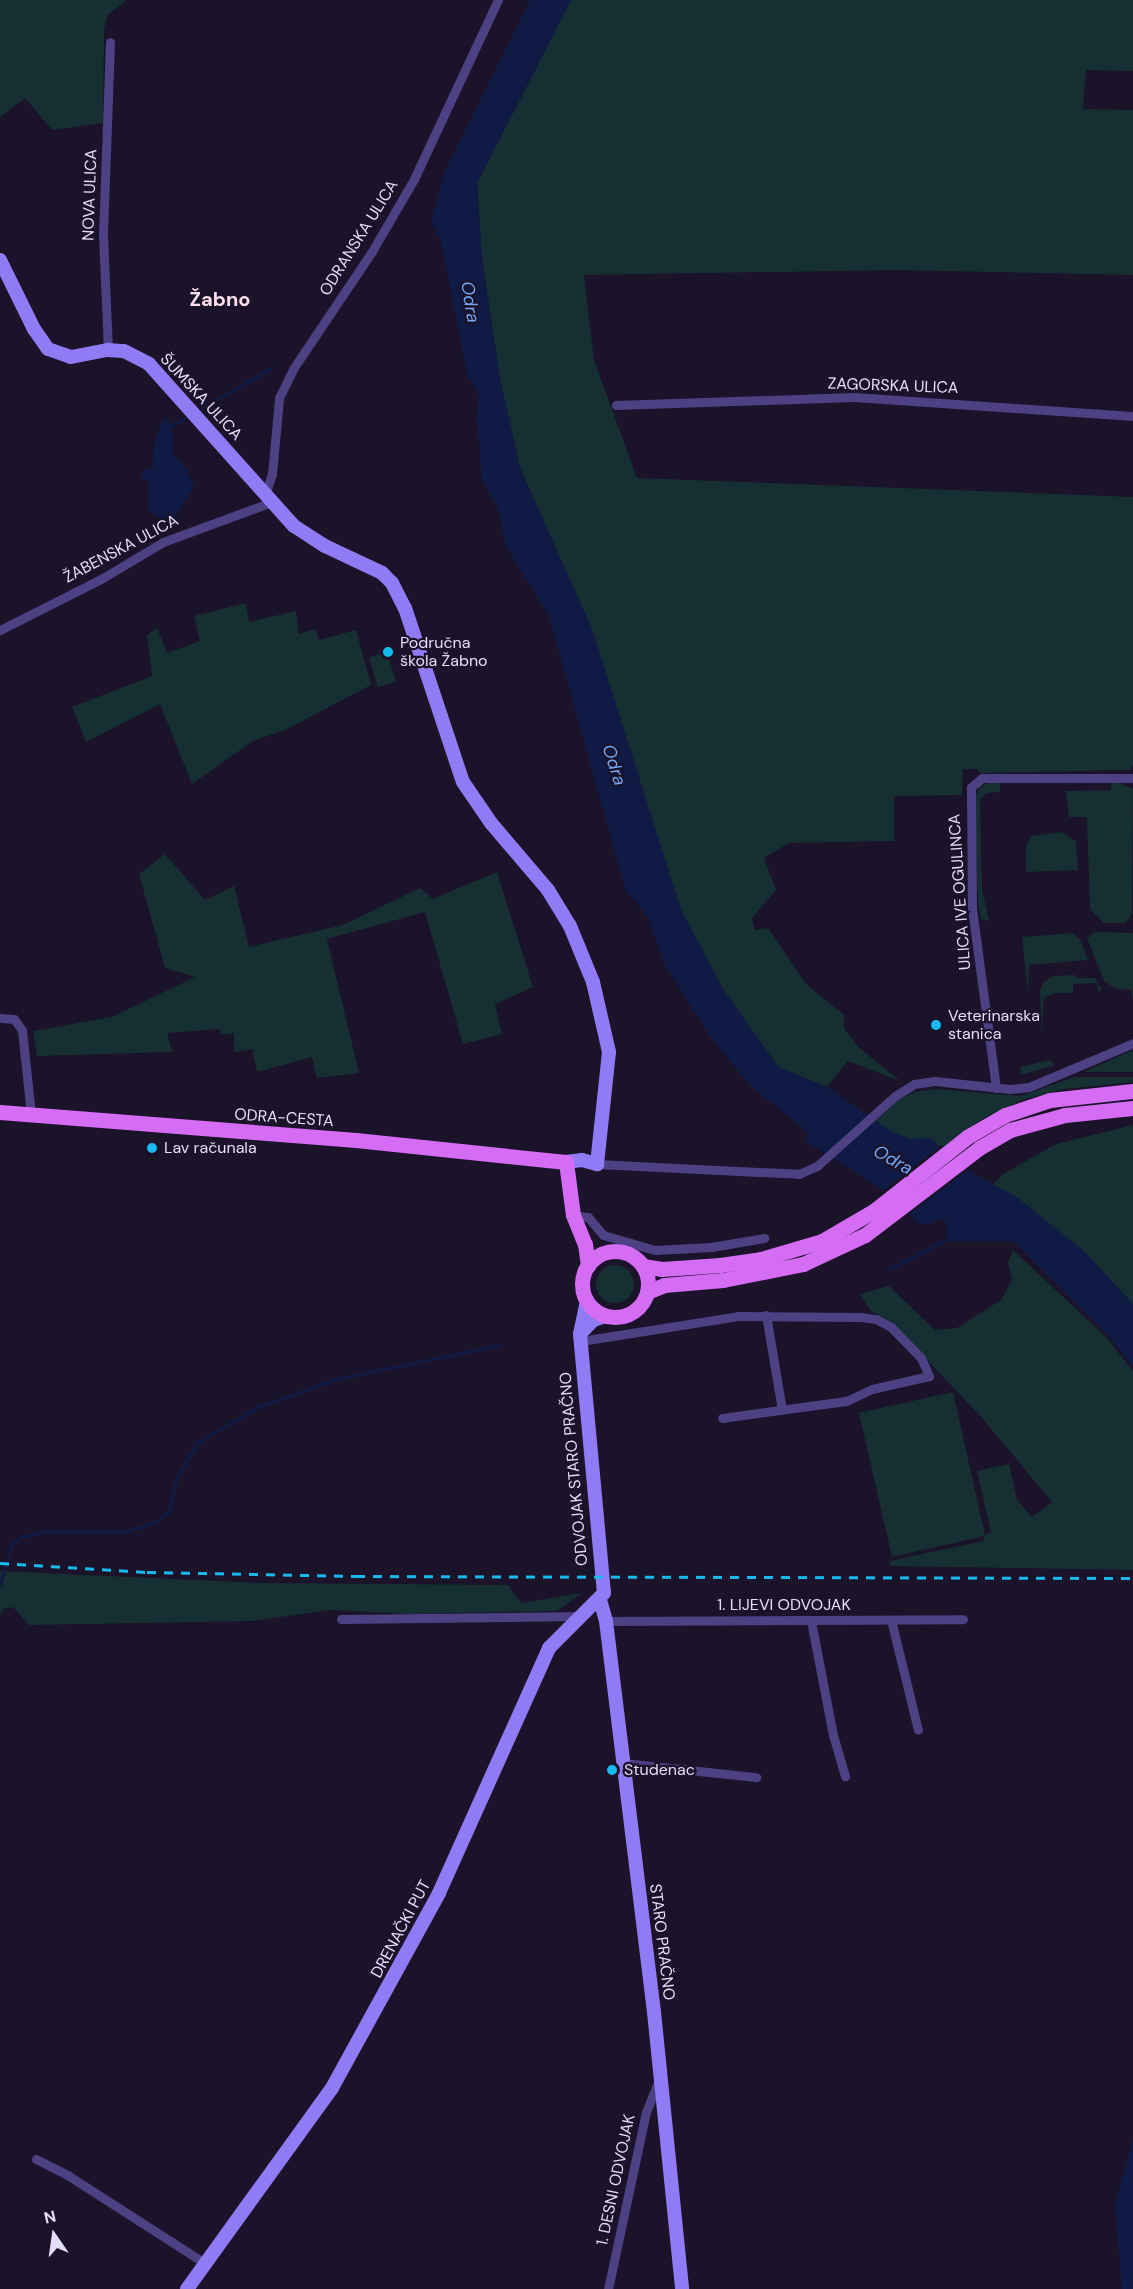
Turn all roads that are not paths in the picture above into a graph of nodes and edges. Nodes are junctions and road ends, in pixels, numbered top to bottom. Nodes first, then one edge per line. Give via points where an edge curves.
1 (498, 0) edge
2 (110, 42) dead end
3 (0, 260) edge
4 (108, 350) junction
5 (616, 405) dead end
6 (1133, 416) edge
7 (268, 499) junction
8 (0, 630) edge
9 (1133, 778) edge
10 (0, 1018) edge
11 (1133, 1043) edge
12 (996, 1088) junction
13 (1133, 1091) edge
14 (1133, 1108) edge
15 (0, 1112) edge
16 (31, 1114) junction
17 (566, 1162) junction
18 (597, 1164) junction
19 (573, 1215) junction
20 (881, 1215) junction
21 (581, 1231) junction
22 (764, 1238) dead end
23 (615, 1252) junction
24 (588, 1266) junction
25 (643, 1266) junction
26 (648, 1292) junction
27 (587, 1302) junction
28 (766, 1315) junction
29 (605, 1316) junction
30 (580, 1338) junction
31 (782, 1410) junction
32 (722, 1418) dead end
33 (600, 1600) junction
34 (582, 1616) junction
35 (341, 1619) dead end
36 (963, 1619) dead end
37 (891, 1620) junction
38 (606, 1621) junction
39 (811, 1621) junction
40 (918, 1730) dead end
41 (624, 1763) junction
42 (845, 1776) dead end
43 (756, 1777) dead end
44 (659, 2080) junction
45 (36, 2159) dead end
46 (206, 2264) junction
47 (187, 2289) edge
48 (608, 2289) edge
49 (682, 2289) edge

1 - 7 street, ODRANSKA ULICA via 414,179 371,253 292,369 279,398
2 - 4 street, NOVA ULICA via 103,234
3 - 4 main road, ŠUMSKA ULICA via 48,349 71,357
4 - 7 main road, ŠUMSKA ULICA via 124,351 149,364
5 - 6 street, ZAGORSKA ULICA via 854,397
7 - 8 street, ŽABENSKA ULICA via 163,542 101,579
7 - 18 main road via 313,540 382,573 392,583 405,608 463,782 570,926 604,1020 609,1069
9 - 12 street, ULICA IVE OGULINCA via 992,778 975,781 971,787 972,908
10 - 16 street via 14,1019 22,1030
11 - 12 street via 1044,1083 1019,1089
12 - 18 street, ODRA-CESTA via 924,1082 895,1096 817,1166 799,1174
13 - 20 main road via 1073,1096 1029,1106 967,1137
14 - 20 main road via 1043,1120 1010,1130
15 - 16 main road, ODRA-CESTA
16 - 17 main road, ODRA-CESTA via 356,1140
17 - 18 main road, ODRA-CESTA via 582,1160
17 - 19 main road
19 - 21 main road
19 - 22 street via 588,1217 603,1235 655,1250 711,1247
20 - 25 main road via 822,1241 761,1259 662,1269
20 - 26 main road via 865,1235 803,1264 762,1274 656,1287
21 - 23 main road via 598,1246
21 - 24 main road
23 - 24 main road via 597,1257
23 - 25 main road via 628,1254
24 - 27 main road via 583,1281
25 - 26 main road
26 - 29 main road via 635,1311 621,1317
27 - 29 main road
27 - 30 main road, ODVOJAK STARO PRAČNO
28 - 30 street via 692,1320
28 - 31 street
28 - 31 street via 876,1318 891,1327 921,1358 929,1376 872,1389 846,1401
29 - 30 main road via 593,1320
30 - 33 main road, ODVOJAK STARO PRAČNO via 604,1590
31 - 32 street
33 - 34 main road, DRENAČKI PUT
33 - 38 main road, STARO PRAČNO
34 - 35 street
34 - 46 main road, DRENAČKI PUT via 563,1630 543,1658 440,1893 332,2088
36 - 37 street, 1. LIJEVI ODVOJAK
37 - 39 street, 1. LIJEVI ODVOJAK
37 - 40 street
38 - 39 street, 1. LIJEVI ODVOJAK
38 - 41 main road, STARO PRAČNO
39 - 42 street
41 - 43 street
41 - 44 main road, STARO PRAČNO
44 - 48 street, 1. DESNI ODVOJAK via 645,2112
44 - 49 main road, STARO PRAČNO
45 - 46 street
46 - 47 main road, DRENAČKI PUT

